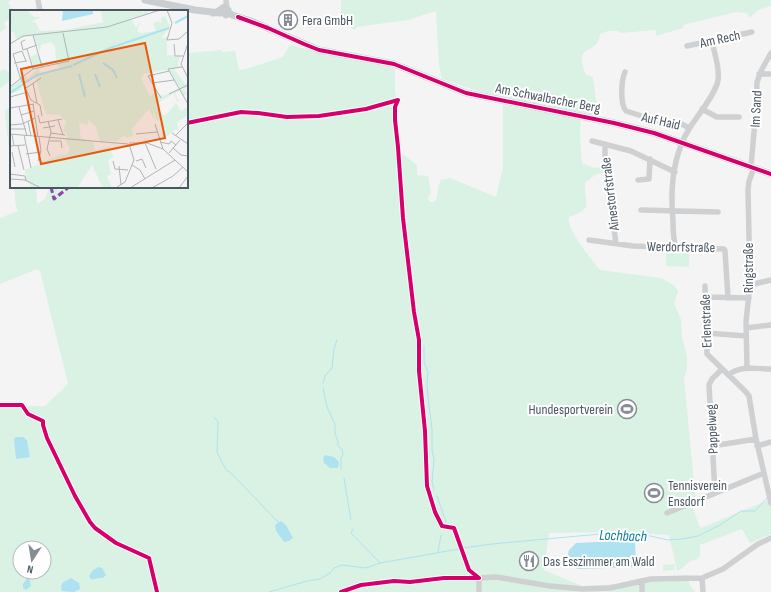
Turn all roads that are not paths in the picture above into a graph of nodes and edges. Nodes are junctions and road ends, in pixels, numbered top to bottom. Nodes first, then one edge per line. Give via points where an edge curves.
1 (38, 0) edge
2 (145, 0) edge
3 (223, 9) edge
4 (40, 10) edge
5 (752, 32) dead end
6 (712, 40) junction
7 (687, 46) dead end
8 (771, 53) edge
9 (624, 72) dead end
10 (759, 74) junction
11 (771, 74) edge
12 (702, 109) junction
13 (739, 117) dead end
14 (689, 128) junction
15 (592, 141) dead end
16 (682, 143) junction
17 (605, 144) junction
18 (650, 159) junction
19 (752, 168) junction
20 (675, 172) junction
21 (771, 174) edge
22 (638, 180) dead end
23 (641, 210) dead end
24 (674, 211) junction
25 (718, 212) dead end
26 (589, 240) dead end
27 (616, 244) junction
28 (676, 248) junction
29 (771, 280) edge
30 (750, 285) junction
31 (705, 286) dead end
32 (706, 297) junction
33 (728, 298) junction
34 (749, 298) junction
35 (771, 325) edge
36 (746, 328) junction
37 (706, 334) junction
38 (746, 336) junction
39 (747, 368) junction
40 (722, 369) junction
41 (771, 369) edge
42 (729, 375) junction
43 (756, 439) junction
44 (771, 442) edge
45 (712, 446) junction
46 (757, 446) junction
47 (764, 473) junction
48 (715, 493) junction
49 (770, 497) edge
50 (771, 503) edge
51 (667, 513) dead end
52 (771, 538) edge
53 (702, 578) junction
54 (642, 580) junction
55 (479, 592) edge
56 (642, 592) edge
57 (703, 592) edge

1 - 4 street
2 - 3 main road, Am Schwalbacher Berg
3 - 16 main road, Am Schwalbacher Berg via 319,50 394,64 466,93 614,123
5 - 6 street, Am Rech
6 - 7 street, Am Rech
6 - 12 street via 718,81
8 - 10 street, Im Sand
9 - 14 street, Auf Haid via 622,92 626,112 667,124 680,123
10 - 11 street
10 - 19 street, Im Sand
12 - 13 street via 717,117
12 - 14 street
14 - 16 street
15 - 17 street
16 - 19 main road, Am Schwalbacher Berg
16 - 20 street
17 - 18 street via 631,150
17 - 27 street, Ainestorfstraße
18 - 20 street
18 - 22 street via 649,178
19 - 21 main road, Am Schwalbacher Berg
19 - 30 street, Ringstraße via 748,189
20 - 24 street
23 - 24 street
24 - 25 street
24 - 28 street
26 - 27 street, Werdorfstraße
27 - 28 street, Werdorfstraße
28 - 33 street, Werdorfstraße via 726,250
29 - 30 street
30 - 34 street, Ringstraße
31 - 32 street, Erlenstraße
32 - 33 street
32 - 37 street, Erlenstraße
33 - 34 street
34 - 36 street, Ringstraße
35 - 36 street
36 - 38 street, Ringstraße
37 - 38 street
37 - 40 street, Erlenstraße via 707,354
38 - 39 street, Ringstraße
39 - 41 street
39 - 42 street
40 - 42 street, Erlenstraße
40 - 45 street, Pappelweg via 709,385
42 - 43 street, Erlenstraße via 748,394
43 - 45 street
43 - 46 street, Erlenstraße
44 - 46 street
45 - 48 street, Pappelweg
46 - 47 street, Erlenstraße
47 - 48 street
47 - 49 street, Erlenstraße
48 - 51 street
49 - 50 street, Erlenstraße
52 - 53 street via 722,569
53 - 54 street
53 - 57 street
54 - 55 street via 616,587 583,589 496,577 479,578
54 - 56 street

